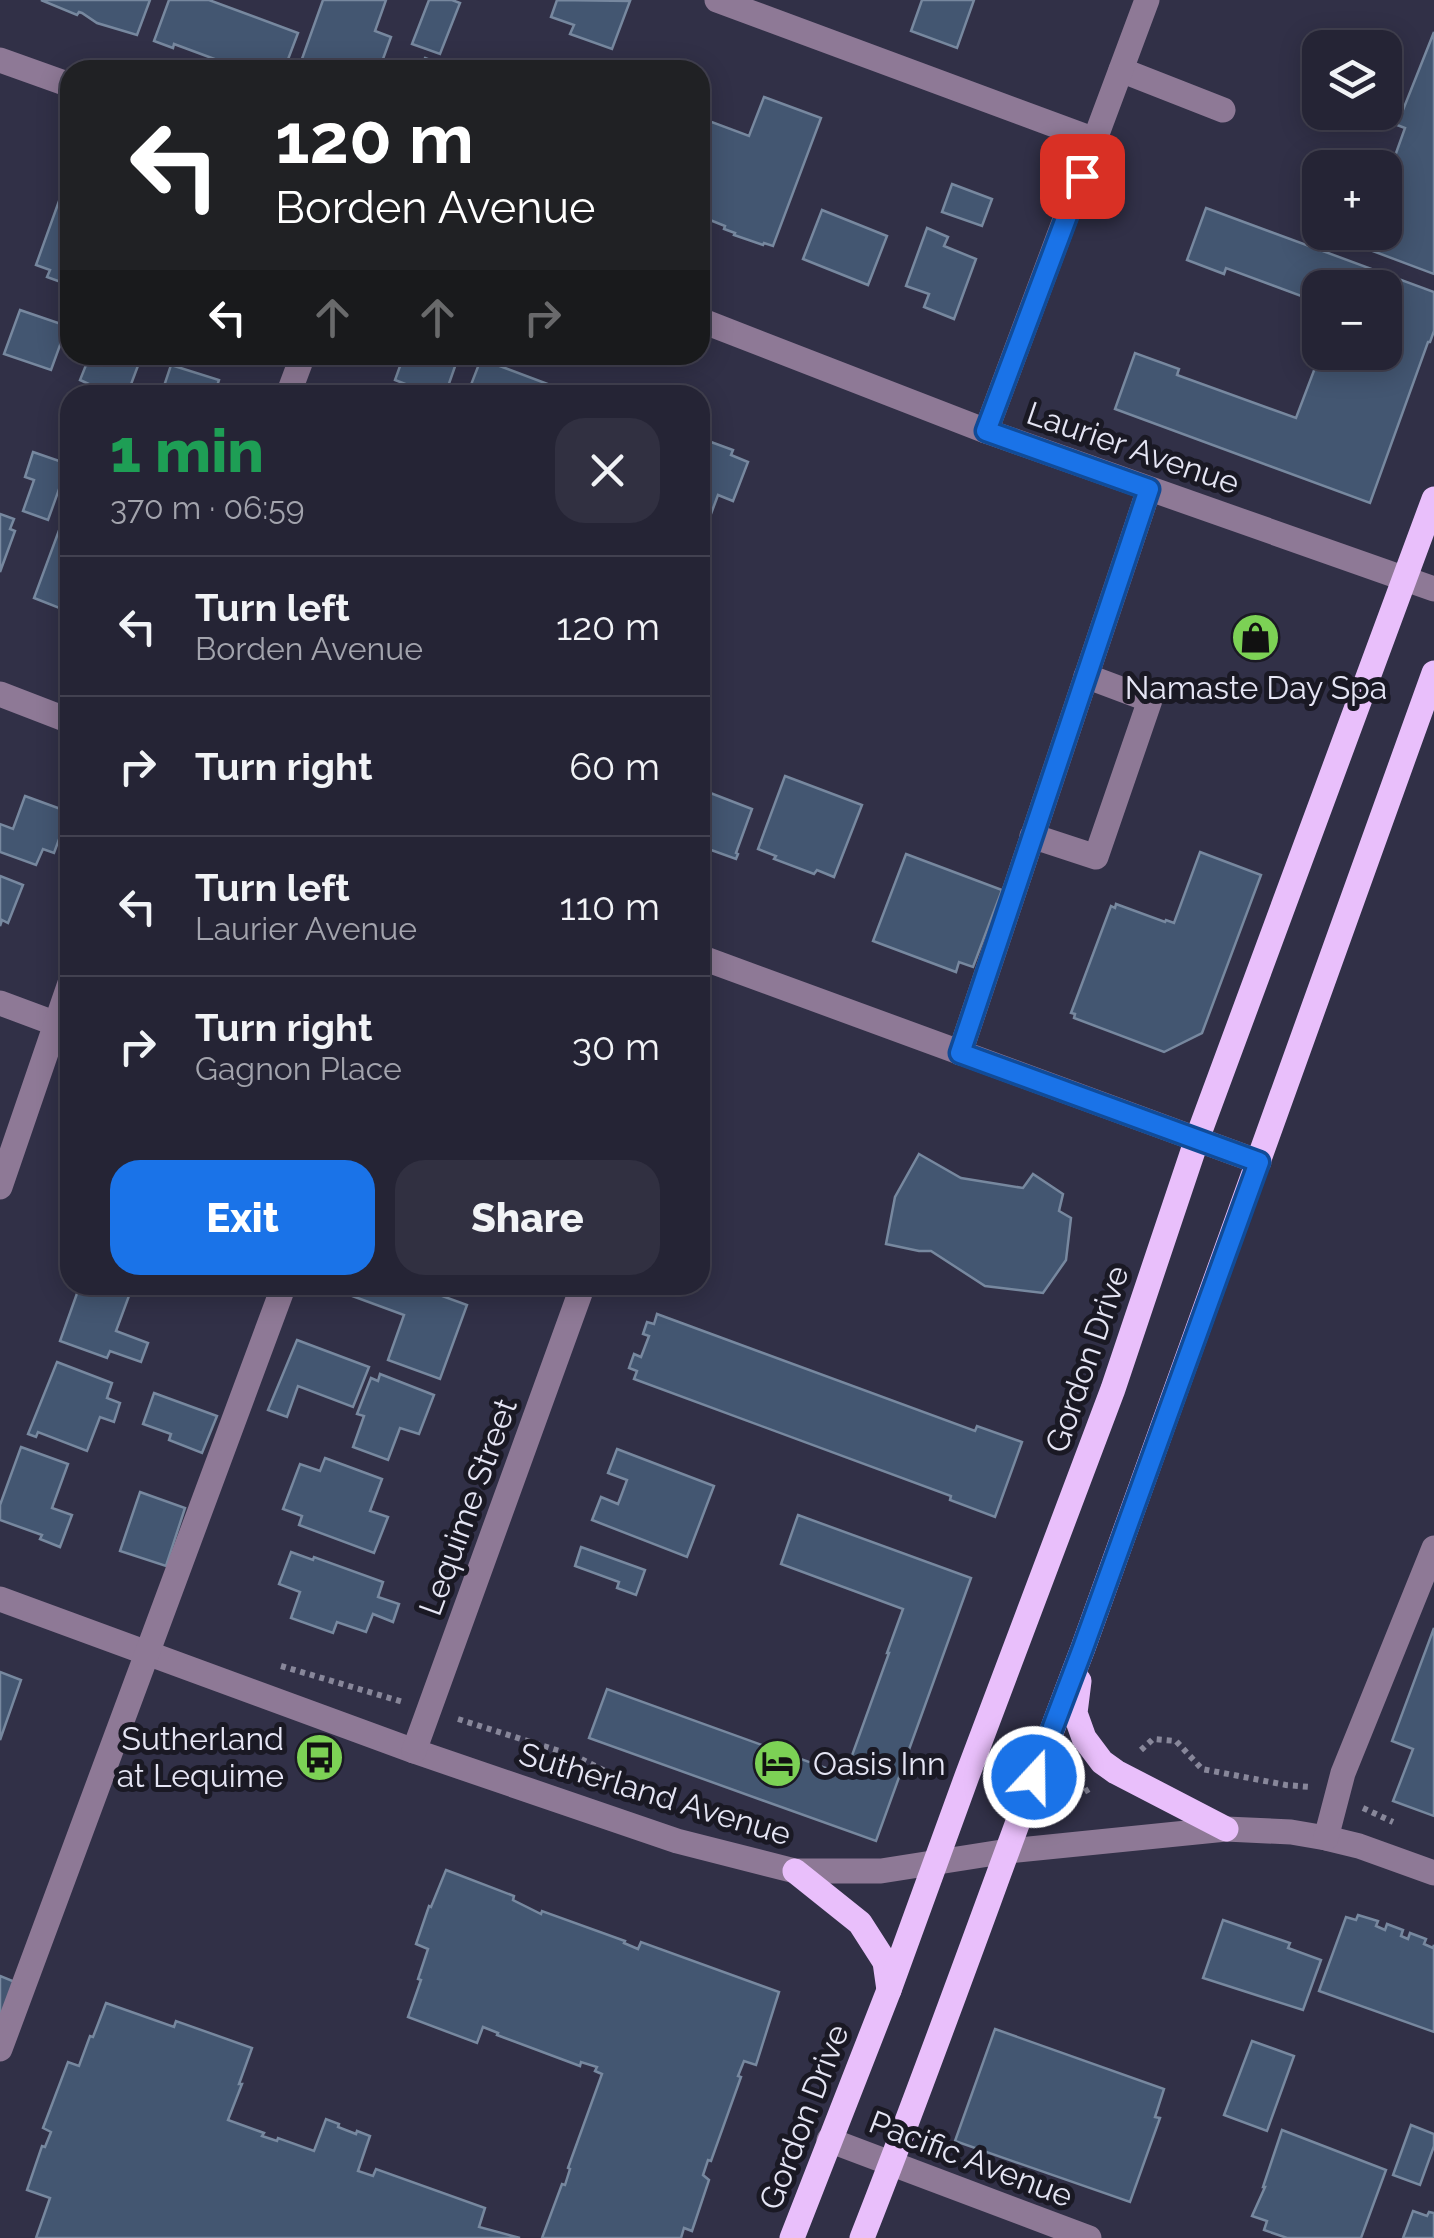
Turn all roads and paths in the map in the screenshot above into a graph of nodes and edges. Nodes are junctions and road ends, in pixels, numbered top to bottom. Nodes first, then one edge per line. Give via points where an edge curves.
1 (716, 0) edge
2 (1147, 0) edge
3 (0, 60) edge
4 (1121, 70) junction
5 (60, 81) edge
6 (1223, 110) dead end
7 (1095, 140) junction
8 (710, 324) edge
9 (986, 431) junction
10 (1149, 489) junction
11 (1434, 499) edge
12 (1406, 578) junction
13 (1434, 589) edge
14 (1434, 672) edge
15 (1086, 676) junction
16 (0, 694) edge
17 (60, 717) edge
18 (1032, 836) junction
19 (710, 961) edge
20 (0, 1003) edge
21 (60, 1025) edge
22 (60, 1034) edge
23 (960, 1053) junction
24 (1197, 1139) junction
25 (1259, 1162) junction
26 (0, 1187) edge
27 (280, 1295) edge
28 (578, 1295) edge
29 (1434, 1548) edge
30 (0, 1599) edge
31 (1083, 1648) junction
32 (149, 1653) junction
33 (266, 1662) dead end
34 (430, 1710) junction
35 (414, 1751) junction
36 (1116, 1772) junction
37 (1336, 1796) junction
38 (676, 1806) dead end
39 (1022, 1814) junction
40 (1402, 1826) dead end
41 (1226, 1829) junction
42 (1326, 1838) junction
43 (1008, 1852) junction
44 (935, 1864) junction
45 (795, 1871) junction
46 (1434, 1873) edge
47 (889, 1990) junction
48 (0, 2048) edge
49 (830, 2140) junction
50 (891, 2164) junction
51 (792, 2238) edge
52 (862, 2238) edge
53 (1090, 2238) edge

1 - 7 street
2 - 4 street
3 - 5 street
4 - 6 street
4 - 7 street
7 - 9 street
8 - 9 street, Laurier Avenue
9 - 10 street, Laurier Avenue
10 - 12 street, Laurier Avenue
10 - 15 street
11 - 12 main road, Gordon Drive
12 - 13 street, Laurier Avenue
12 - 24 main road, Gordon Drive
14 - 25 main road
15 - 18 street
15 - 18 street via 1150,700 1096,857
16 - 17 street
18 - 23 street
19 - 23 street
20 - 21 street
22 - 26 street
23 - 24 street
24 - 25 street
24 - 44 main road, Gordon Drive via 1113,1389
25 - 31 main road
27 - 32 street
28 - 34 street, Lequime Street
29 - 37 street
30 - 32 street, Sutherland Avenue
31 - 36 main road via 1075,1713 1084,1738
31 - 39 main road
32 - 35 street, Sutherland Avenue
32 - 48 street
33 - 34 path
34 - 35 street, Lequime Street
34 - 38 path via 575,1756
35 - 45 street, Sutherland Avenue via 677,1841
36 - 37 path via 1153,1739 1176,1741 1202,1769
36 - 39 path via 1074,1798
36 - 41 main road
37 - 40 path
37 - 42 street
39 - 43 main road
41 - 42 street, Sutherland Avenue
41 - 43 street, Sutherland Avenue
42 - 46 street, Sutherland Avenue
43 - 44 street, Sutherland Avenue
43 - 50 main road
44 - 45 street, Sutherland Avenue
44 - 47 main road, Gordon Drive
45 - 47 main road via 860,1923 886,1962
47 - 49 main road, Gordon Drive
49 - 50 street, Pacific Avenue
49 - 51 main road, Gordon Drive
50 - 52 main road
50 - 53 street, Pacific Avenue

